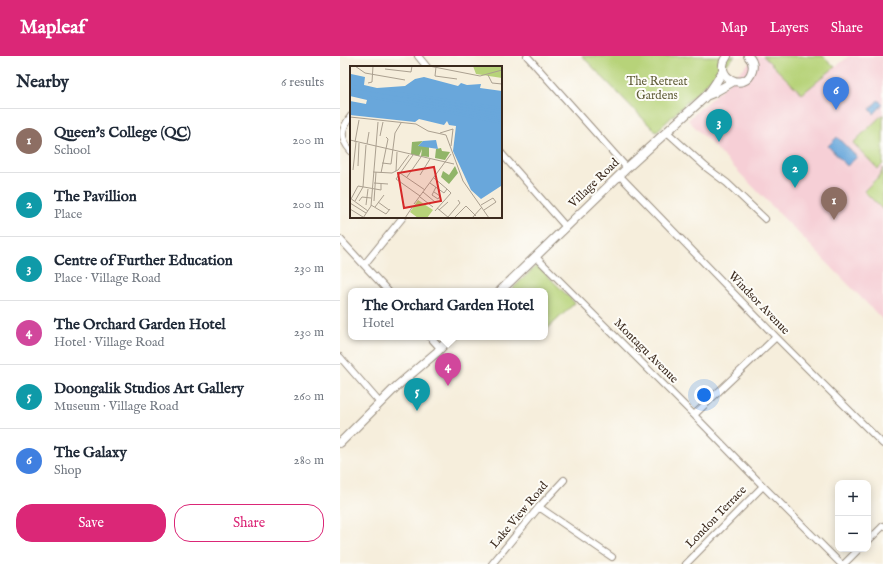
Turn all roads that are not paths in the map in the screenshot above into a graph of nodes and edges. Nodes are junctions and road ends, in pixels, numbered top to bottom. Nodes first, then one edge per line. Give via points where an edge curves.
1 (418, 56) edge
2 (527, 56) edge
3 (727, 56) edge
4 (751, 57) edge
5 (426, 66) edge
6 (723, 71) junction
7 (734, 81) junction
8 (708, 95) junction
9 (350, 117) edge
10 (666, 132) junction
11 (350, 150) edge
12 (502, 153) edge
13 (627, 168) junction
14 (620, 176) junction
15 (402, 218) edge
16 (765, 219) dead end
17 (566, 227) junction
18 (340, 239) edge
19 (536, 257) junction
20 (364, 266) junction
21 (385, 288) edge
22 (503, 288) edge
23 (776, 337) junction
24 (433, 340) edge
25 (448, 340) edge
26 (440, 348) junction
27 (340, 357) edge
28 (380, 403) junction
29 (694, 415) junction
30 (340, 442) edge
31 (883, 444) edge
32 (564, 480) dead end
33 (763, 486) junction
34 (540, 507) junction
35 (883, 526) edge
36 (871, 538) edge
37 (856, 552) edge
38 (612, 557) dead end
39 (492, 564) edge
40 (686, 564) edge
41 (841, 564) edge
42 (844, 564) edge

1 - 5 street
2 - 13 street
3 - 6 main road, Village Road via 723,63
4 - 7 main road, Village Road via 752,69 749,76 743,81
6 - 7 main road
6 - 8 main road, Village Road
7 - 8 main road, Village Road
8 - 10 main road, Village Road
9 - 11 street via 344,124 341,137 344,145
10 - 13 main road, Village Road
10 - 16 street
12 - 17 street
13 - 14 main road, Village Road
14 - 17 main road, Village Road
14 - 23 street, Windsor Avenue
15 - 20 street
17 - 19 main road, Village Road
18 - 20 street
19 - 22 main road, Village Road
19 - 29 street, Montagu Avenue
20 - 21 street
23 - 29 street
23 - 31 street, Windsor Avenue
24 - 26 street
25 - 26 main road
26 - 28 main road
27 - 28 street
28 - 30 main road
29 - 33 street, Montagu Avenue
32 - 34 street, Lake View Road
33 - 40 street, London Terrace
33 - 41 street, Montagu Avenue
34 - 38 street
34 - 39 street, Lake View Road
35 - 36 street
37 - 42 street

